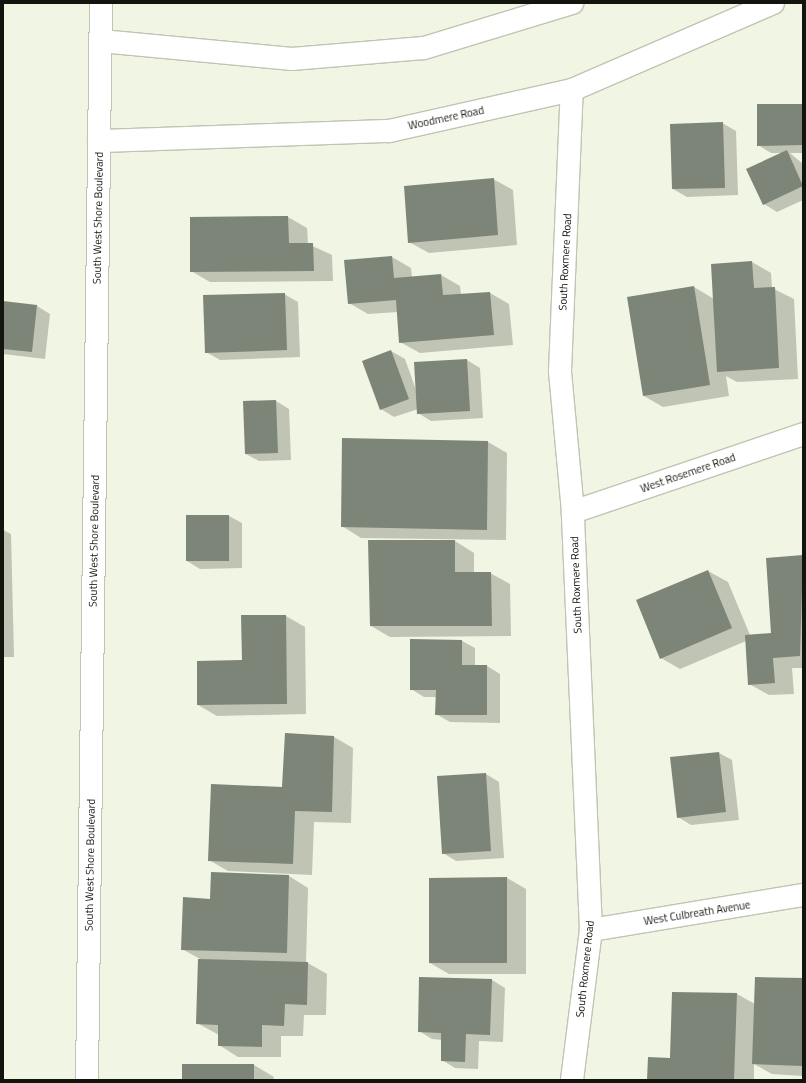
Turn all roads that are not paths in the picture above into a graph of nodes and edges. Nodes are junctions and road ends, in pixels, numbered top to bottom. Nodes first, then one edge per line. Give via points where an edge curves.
1 (101, 3) edge
2 (572, 3) edge
3 (773, 3) edge
4 (100, 41) junction
5 (572, 90) junction
6 (99, 141) junction
7 (803, 434) edge
8 (574, 512) junction
9 (803, 895) edge
10 (591, 930) junction
11 (87, 1080) edge
12 (572, 1080) edge

1 - 4 street, South West Shore Boulevard
2 - 4 street via 424,48 300,58
3 - 5 street, Woodmere Road
4 - 6 street, South West Shore Boulevard
5 - 6 street, Woodmere Road via 389,131
5 - 8 street, South Roxmere Road via 560,371
6 - 11 street, South West Shore Boulevard
7 - 8 street, West Rosemere Road
8 - 10 street, South Roxmere Road
9 - 10 street, West Culbreath Avenue
10 - 12 street, South Roxmere Road

